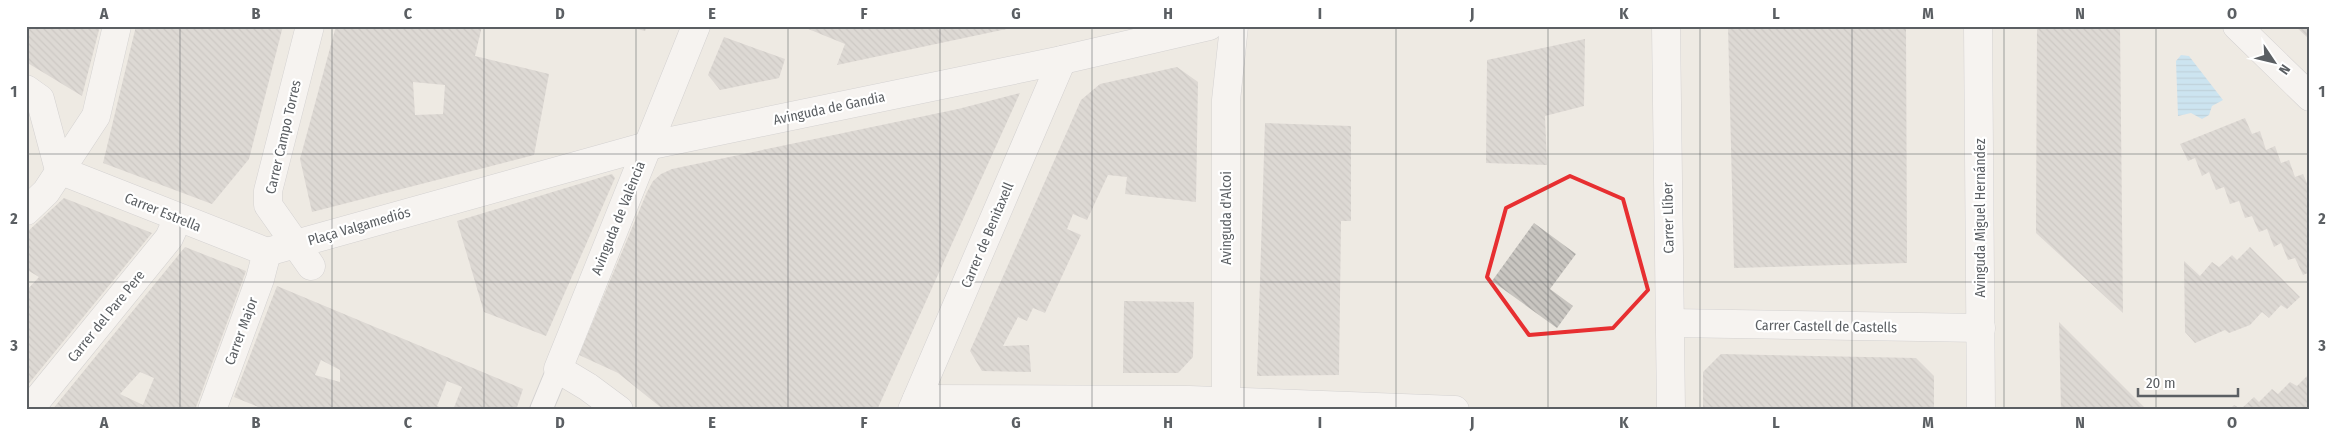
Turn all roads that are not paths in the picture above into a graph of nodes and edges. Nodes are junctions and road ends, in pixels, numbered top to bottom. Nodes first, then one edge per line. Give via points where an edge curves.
1 (117, 26) edge
2 (310, 26) edge
3 (696, 26) edge
4 (1209, 26) edge
5 (1234, 26) edge
6 (1666, 26) edge
7 (1978, 26) edge
8 (2237, 26) edge
9 (1062, 60) junction
10 (26, 89) edge
11 (2310, 97) edge
12 (648, 146) junction
13 (59, 170) junction
14 (451, 201) joint
15 (26, 211) edge
16 (178, 218) junction
17 (267, 252) junction
18 (304, 255) junction
19 (1671, 323) junction
20 (1981, 328) junction
21 (558, 369) junction
22 (914, 404) edge
23 (1226, 406) edge
24 (219, 408) edge
25 (29, 410) edge
26 (542, 410) edge
27 (619, 410) edge
28 (1450, 410) edge
29 (1455, 410) edge
30 (1671, 410) edge
31 (1981, 410) edge

1 - 13 street via 96,116
2 - 18 street, Carrer Campo Torres via 268,191 268,205
3 - 12 street, Avinguda de València
4 - 9 street, Avinguda de Gandia
5 - 23 street, Avinguda d'Alcoi via 1226,100
6 - 19 street, Carrer Llíber
7 - 20 street, Avinguda Miguel Hernández
8 - 11 street
9 - 12 street, Avinguda de Gandia
9 - 22 street, Carrer de Benitaxell
10 - 13 street via 40,99
12 - 14 street, Avinguda de Gandia
12 - 21 street, Avinguda de València
13 - 15 street via 46,192
13 - 16 street, Carrer Estrella
14 - 18 street, Plaça Valgamediós
16 - 17 street, Carrer Estrella
16 - 25 street, Carrer del Pare Pere via 169,238
17 - 18 street, Plaça Valgamediós
17 - 24 street, Carrer Major
19 - 20 street, Carrer Castell de Castells
19 - 30 street, Carrer Llíber
20 - 31 street, Avinguda Miguel Hernández
21 - 26 street, Avinguda de València
21 - 27 street
22 - 23 street via 1189,400
23 - 28 street
28 - 29 street

